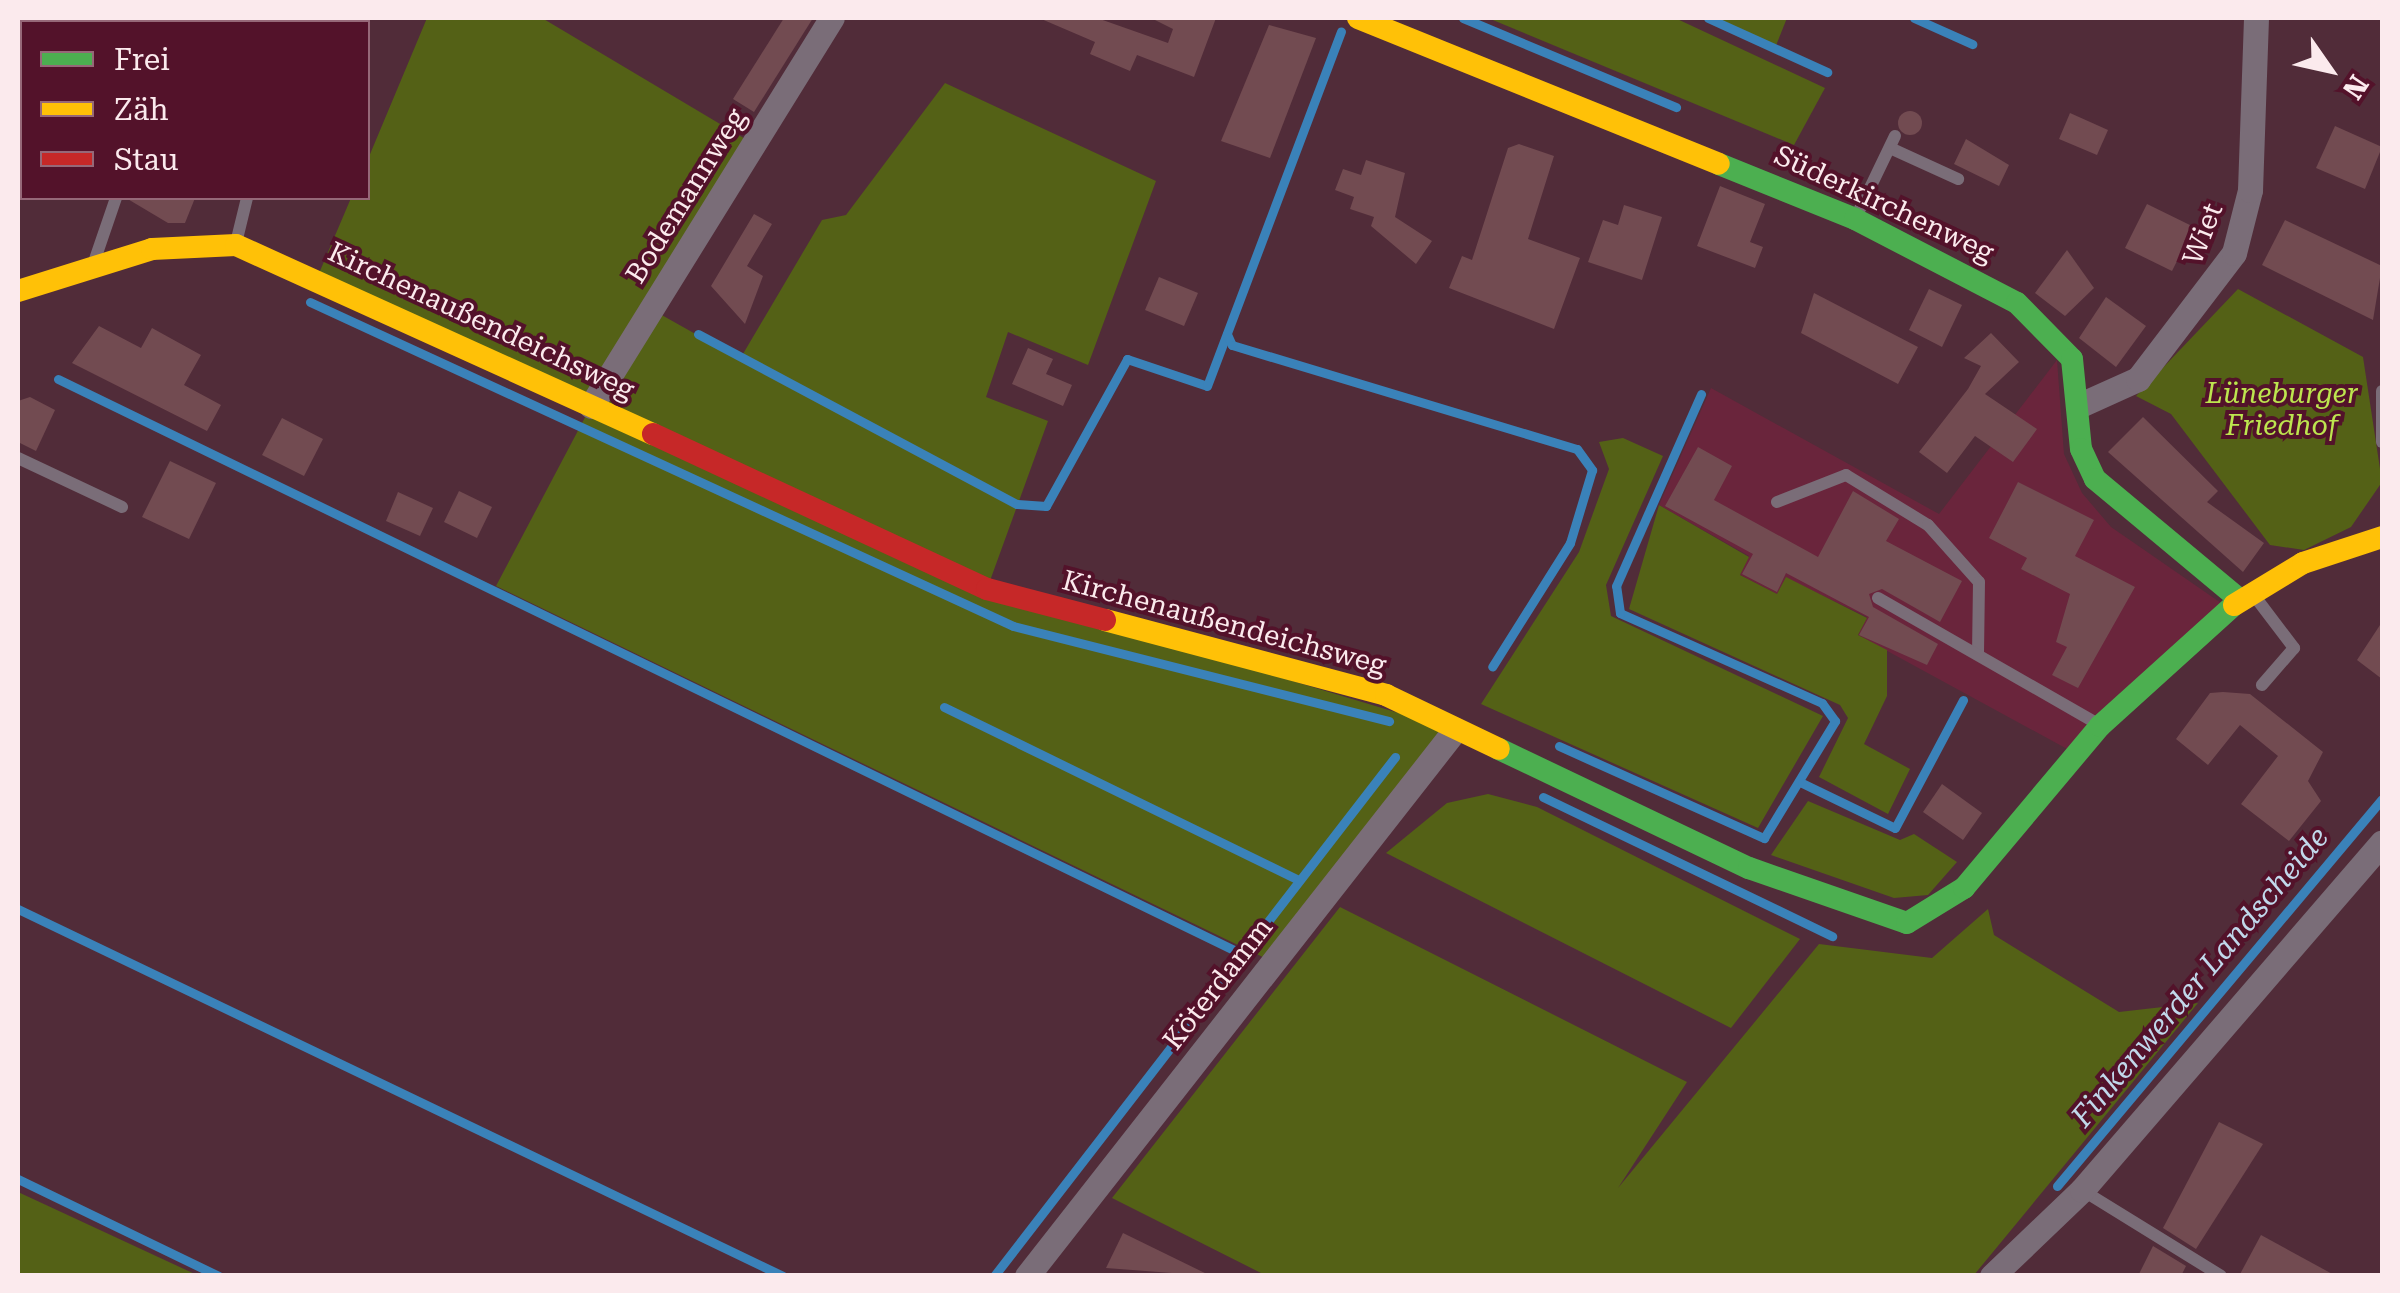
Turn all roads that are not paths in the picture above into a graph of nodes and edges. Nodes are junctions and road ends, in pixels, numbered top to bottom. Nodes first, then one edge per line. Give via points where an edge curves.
1 (832, 18) edge
2 (1358, 18) edge
3 (2256, 18) edge
4 (1958, 179) dead end
5 (115, 200) edge
6 (246, 200) edge
7 (1855, 219) junction
8 (236, 246) junction
9 (93, 265) junction
10 (18, 291) edge
11 (2382, 390) edge
12 (591, 406) junction
13 (2078, 406) junction
14 (2382, 442) edge
15 (18, 458) edge
16 (1777, 502) dead end
17 (122, 507) dead end
18 (2382, 537) edge
19 (2246, 596) junction
20 (1878, 598) dead end
21 (1978, 653) junction
22 (2262, 685) dead end
23 (2100, 726) junction
24 (1455, 730) junction
25 (2382, 842) edge
26 (2082, 1190) junction
27 (1027, 1276) edge
28 (1992, 1276) edge
29 (2222, 1276) edge

1 - 12 street, Bodemannweg
2 - 7 street, Süderkirchenweg
3 - 13 street, Wiet via 2250,190 2234,252 2138,379
4 - 7 lane via 1892,142
5 - 9 lane
6 - 8 lane
7 - 13 street, Süderkirchenweg via 2031,313 2072,360
8 - 9 street, Kirchenaußendeichsweg via 152,249
8 - 12 street, Kirchenaußendeichsweg
9 - 10 street, Kirchenaußendeichsweg
11 - 14 lane
12 - 24 street, Kirchenaußendeichsweg via 987,588 1386,696
13 - 19 street, Süderkirchenweg via 2095,480
15 - 17 lane
16 - 21 lane via 1846,475 1928,525 1979,582
18 - 19 street, Kirchenaußendeichsweg
19 - 22 lane via 2294,648
19 - 23 street, Kirchenaußendeichsweg
20 - 21 lane
21 - 23 lane
23 - 24 street, Kirchenaußendeichsweg via 1964,888 1907,922 1749,868
24 - 27 street, Köterdamm
25 - 26 street
26 - 28 street
26 - 29 lane

